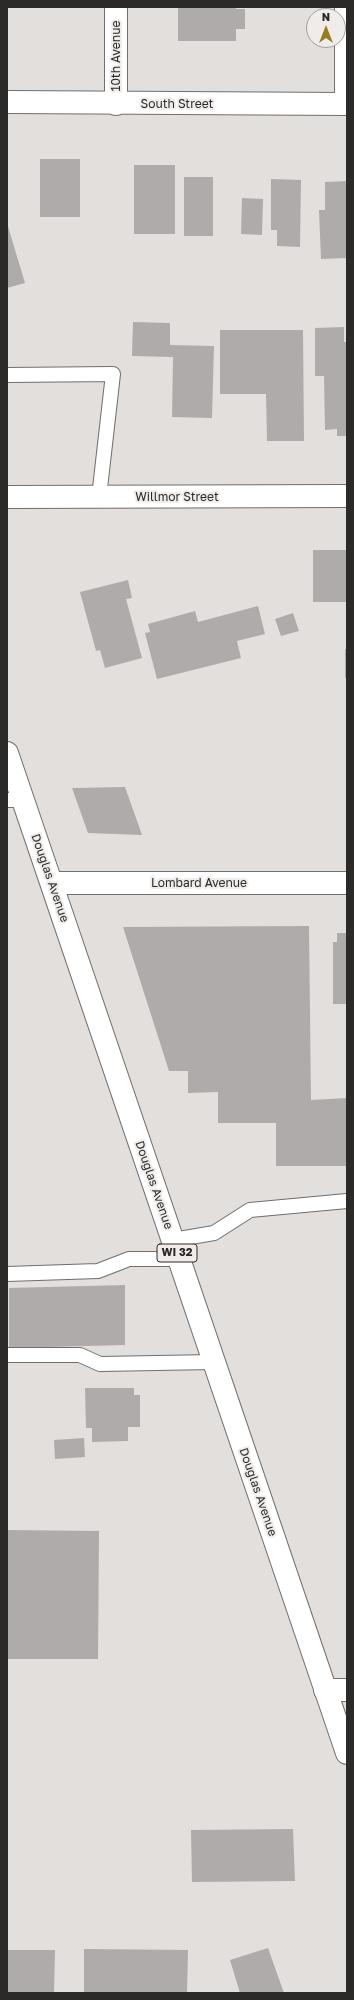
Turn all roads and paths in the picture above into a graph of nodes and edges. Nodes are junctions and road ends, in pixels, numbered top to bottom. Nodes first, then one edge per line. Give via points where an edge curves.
1 (116, 7) edge
2 (342, 7) edge
3 (7, 102) edge
4 (116, 104) junction
5 (344, 104) edge
6 (7, 375) edge
7 (347, 496) edge
8 (7, 497) edge
9 (99, 497) junction
10 (7, 753) edge
11 (15, 800) edge
12 (52, 883) junction
13 (347, 883) edge
14 (347, 1201) edge
15 (176, 1249) junction
16 (7, 1274) edge
17 (7, 1355) edge
18 (214, 1362) junction
19 (325, 1690) junction
20 (347, 1690) edge
21 (347, 1753) edge

1 - 4 street, 10th Avenue
2 - 5 lane
3 - 4 street, South Street
4 - 5 street, South Street
6 - 9 lane via 113,374
7 - 9 street, Willmor Street
8 - 9 street, Willmor Street
10 - 11 street, Douglas Avenue / WI 32
11 - 12 street, Douglas Avenue / WI 32
12 - 13 street, Lombard Avenue
12 - 15 street, Douglas Avenue / WI 32
14 - 15 lane via 250,1210 214,1233
15 - 16 lane via 129,1259 98,1271
15 - 18 street, Douglas Avenue / WI 32
17 - 18 lane via 80,1355 100,1364
18 - 19 street, Douglas Avenue / WI 32
19 - 20 street
19 - 21 street, Douglas Avenue / WI 32

